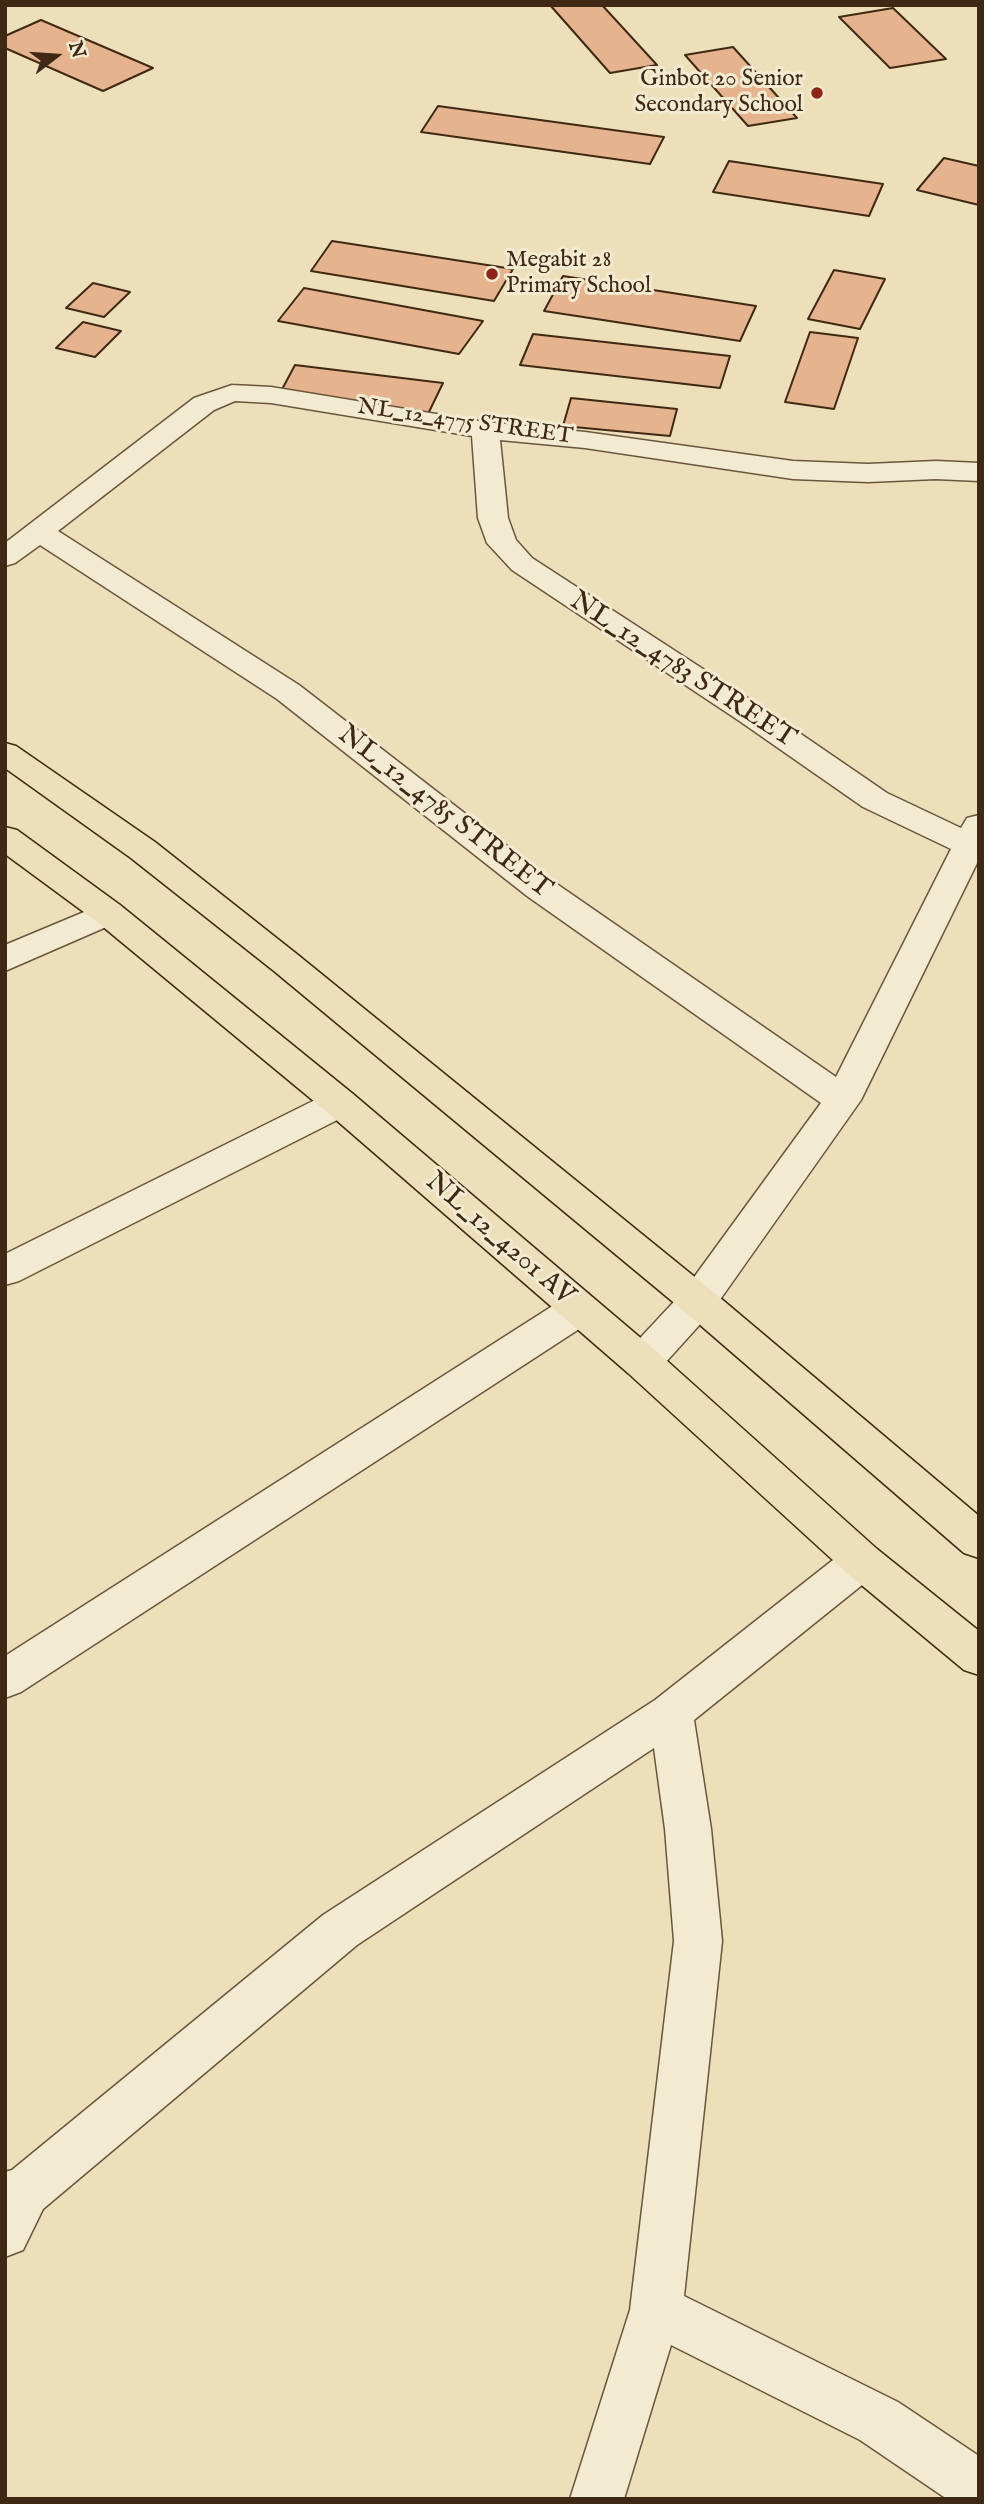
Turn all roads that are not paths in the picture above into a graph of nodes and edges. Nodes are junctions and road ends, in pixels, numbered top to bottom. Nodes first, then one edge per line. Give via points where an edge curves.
1 (485, 430) junction
2 (979, 472) edge
3 (40, 532) junction
4 (5, 558) edge
5 (5, 753) edge
6 (974, 835) edge
7 (5, 838) edge
8 (107, 913) junction
9 (5, 959) edge
10 (843, 1100) junction
11 (340, 1103) junction
12 (5, 1271) edge
13 (698, 1301) junction
14 (579, 1309) junction
15 (642, 1362) junction
16 (979, 1541) edge
17 (862, 1561) junction
18 (979, 1657) edge
19 (5, 1679) edge
20 (671, 1713) junction
21 (12, 2207) edge
22 (656, 2310) junction
23 (979, 2487) edge
24 (597, 2499) edge

1 - 2 street, NL_12_4775 STREET via 793,470
1 - 3 street, NL_12_4775 STREET via 271,394 232,393 204,404
1 - 6 street, NL_12_4783 STREET via 493,518 502,543 522,564 874,800
3 - 4 street, NL_12_4775 STREET
3 - 10 street, NL_12_4785 STREET via 288,692 539,888
5 - 13 main road via 143,850 286,963
6 - 10 street
7 - 8 main road, NL_12_4201 AV
8 - 9 street
8 - 11 main road, NL_12_4201 AV
10 - 13 street
11 - 12 street
11 - 14 main road, NL_12_4201 AV
13 - 15 street
13 - 16 main road
14 - 15 main road, NL_12_4201 AV
14 - 19 street
15 - 17 main road, NL_12_4201 AV
17 - 18 main road, NL_12_4201 AV
17 - 20 street
20 - 21 street via 340,1930
20 - 22 street via 698,1941
22 - 23 street via 879,2421
22 - 24 street

